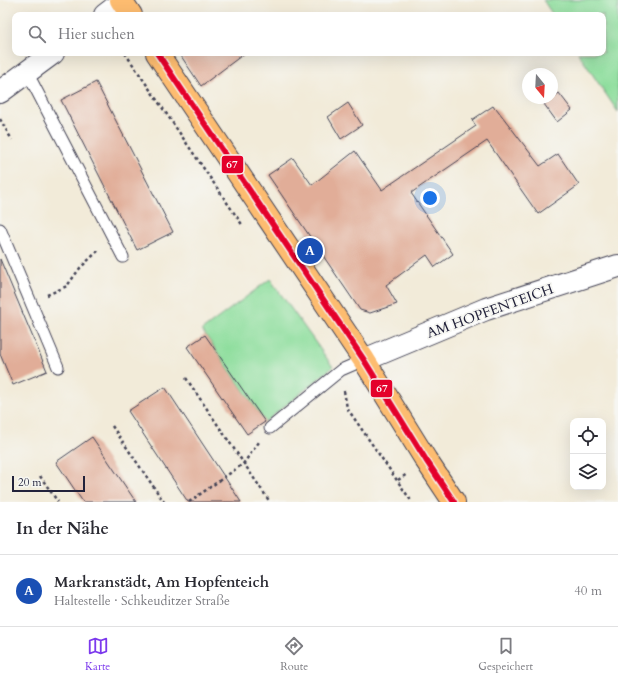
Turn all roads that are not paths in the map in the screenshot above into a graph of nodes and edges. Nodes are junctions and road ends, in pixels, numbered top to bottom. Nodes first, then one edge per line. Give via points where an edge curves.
1 (125, 6) edge
2 (112, 12) edge
3 (49, 56) edge
4 (159, 56) edge
5 (27, 72) junction
6 (0, 92) edge
7 (0, 229) edge
8 (123, 257) dead end
9 (618, 266) edge
10 (364, 360) junction
11 (58, 367) dead end
12 (270, 428) road end
13 (454, 502) edge

1 - 2 street
3 - 5 street
4 - 10 main road
5 - 6 street
5 - 8 lane
7 - 11 lane
9 - 10 street, AM HOPFENTEICH via 486,309
10 - 12 lane via 341,370
10 - 13 main road

